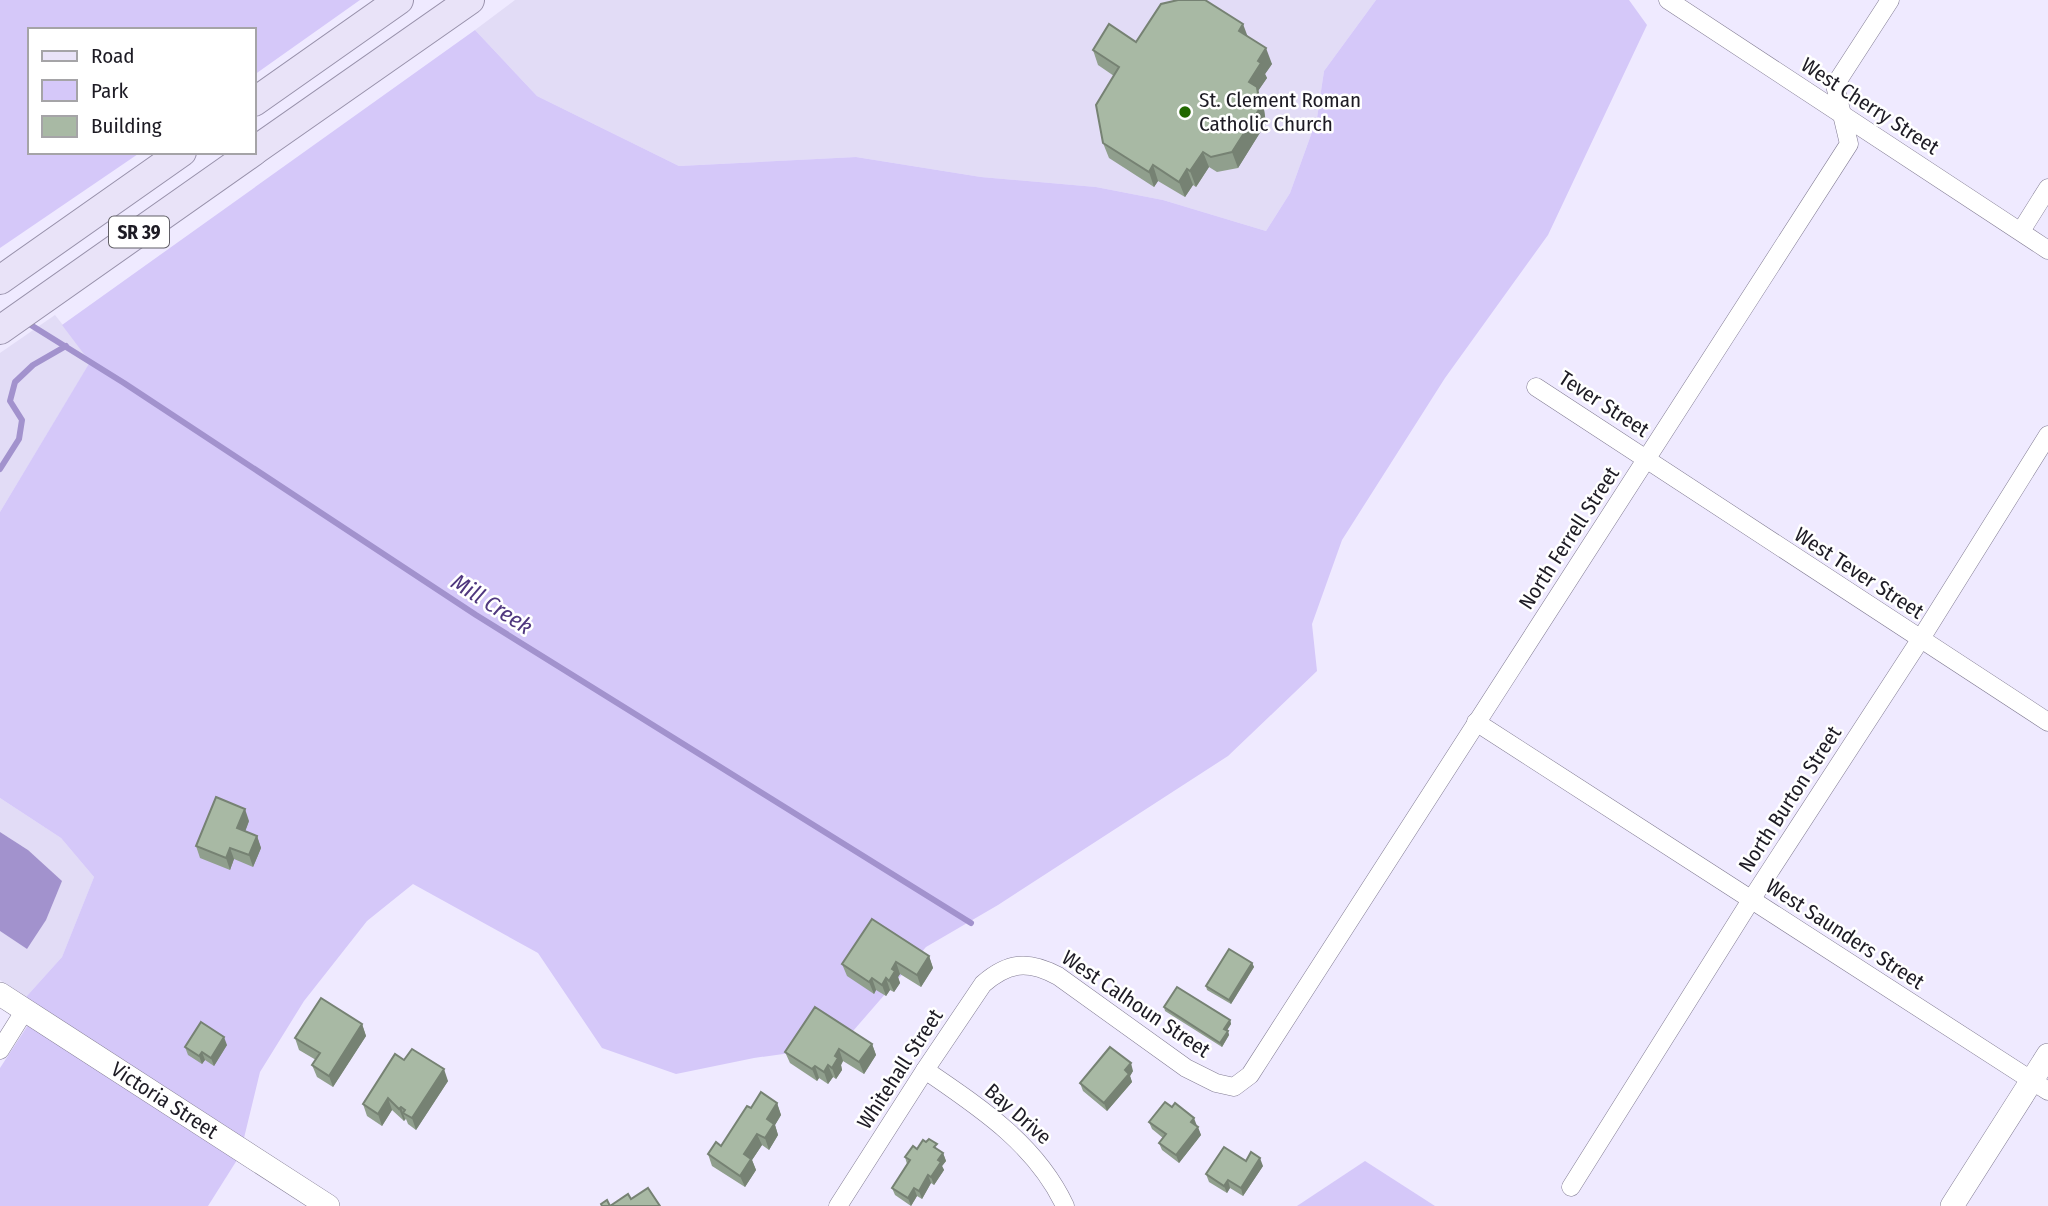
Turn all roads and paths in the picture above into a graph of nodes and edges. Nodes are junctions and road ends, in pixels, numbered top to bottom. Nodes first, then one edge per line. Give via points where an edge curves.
1 (399, 0) edge
2 (470, 0) edge
3 (1668, 0) edge
4 (1890, 0) edge
5 (256, 101) edge
6 (1841, 115) junction
7 (256, 150) edge
8 (179, 154) edge
9 (250, 154) edge
10 (2048, 188) edge
11 (2021, 231) junction
12 (2048, 250) edge
13 (0, 280) edge
14 (12, 321) edge
15 (1536, 387) dead end
16 (2048, 435) edge
17 (1647, 460) junction
18 (1920, 640) junction
19 (1476, 722) junction
20 (2048, 722) edge
21 (1751, 900) junction
22 (1010, 967) joint
23 (0, 994) edge
24 (25, 1010) junction
25 (0, 1050) edge
26 (2048, 1055) edge
27 (925, 1070) junction
28 (2040, 1086) edge
29 (1234, 1087) joint
30 (1571, 1187) dead end
31 (328, 1206) edge
32 (838, 1206) edge
33 (1065, 1206) edge
34 (1952, 1206) edge

1 - 5 main road
2 - 7 main road, SR 39
3 - 6 street, West Cherry Street
4 - 6 street, North Ferrell Street via 1835,85
6 - 11 street, West Cherry Street
6 - 17 street, North Ferrell Street via 1849,144
8 - 13 main road, SR 39
9 - 14 main road, SR 39
10 - 11 street
11 - 12 street, West Cherry Street
15 - 17 street, Tever Street
16 - 18 street, North Burton Street
17 - 18 street, West Tever Street
17 - 19 street, North Ferrell Street
18 - 20 street, West Tever Street
18 - 21 street, North Burton Street
19 - 21 street, West Saunders Street
19 - 29 street, North Ferrell Street via 1255,1068
21 - 28 street, West Saunders Street
21 - 30 street, North Burton Street
22 - 27 street, Whitehall Street via 983,984
22 - 29 street, West Calhoun Street via 1044,968 1185,1068
23 - 24 street, Victoria Street
24 - 25 street
24 - 31 street, Victoria Street
26 - 28 street
27 - 32 street, Whitehall Street
27 - 33 street, Bay Drive via 1021,1143 1036,1158
28 - 34 street

